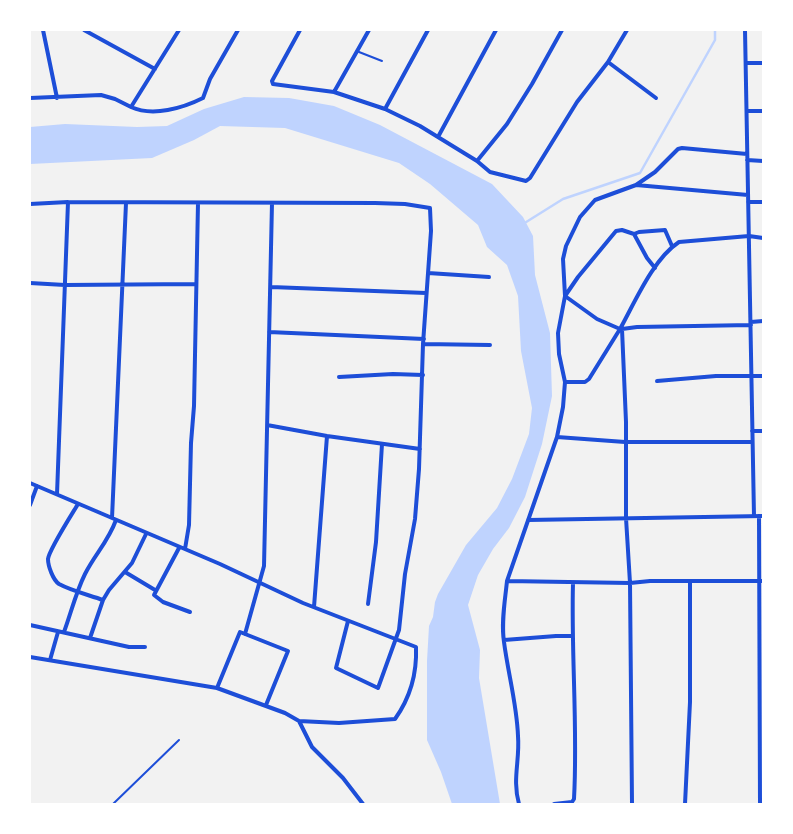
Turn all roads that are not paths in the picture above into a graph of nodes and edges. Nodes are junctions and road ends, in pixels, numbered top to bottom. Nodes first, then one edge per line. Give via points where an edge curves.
1 (45, 30) edge
2 (84, 30) edge
3 (179, 30) edge
4 (238, 30) edge
5 (300, 30) edge
6 (369, 30) edge
7 (428, 30) edge
8 (496, 30) edge
9 (562, 30) edge
10 (627, 30) edge
11 (744, 30) edge
12 (358, 51) junction
13 (382, 61) dead end
14 (608, 62) junction
15 (746, 63) junction
16 (763, 64) edge
17 (155, 69) junction
18 (334, 92) junction
19 (30, 98) edge
20 (57, 98) junction
21 (656, 98) dead end
22 (131, 107) junction
23 (384, 109) junction
24 (763, 111) edge
25 (747, 112) junction
26 (438, 137) junction
27 (747, 154) junction
28 (748, 160) junction
29 (477, 161) junction
30 (763, 161) edge
31 (636, 185) junction
32 (748, 195) junction
33 (68, 202) junction
34 (198, 202) junction
35 (748, 202) junction
36 (763, 202) edge
37 (126, 203) junction
38 (272, 203) junction
39 (30, 204) edge
40 (634, 234) junction
41 (749, 236) junction
42 (763, 238) edge
43 (672, 246) junction
44 (655, 268) junction
45 (428, 273) junction
46 (489, 277) dead end
47 (30, 283) edge
48 (196, 284) junction
49 (65, 285) junction
50 (123, 285) junction
51 (271, 287) junction
52 (426, 293) junction
53 (565, 296) junction
54 (763, 321) edge
55 (751, 323) junction
56 (621, 329) junction
57 (269, 332) junction
58 (424, 341) junction
59 (490, 345) dead end
60 (423, 376) junction
61 (752, 376) junction
62 (763, 376) edge
63 (339, 377) dead end
64 (657, 381) dead end
65 (565, 382) junction
66 (267, 424) junction
67 (752, 431) junction
68 (763, 431) edge
69 (327, 436) junction
70 (557, 437) junction
71 (625, 442) junction
72 (752, 442) junction
73 (382, 444) junction
74 (420, 449) junction
75 (30, 483) edge
76 (37, 486) junction
77 (57, 494) junction
78 (78, 504) junction
79 (30, 505) edge
80 (759, 516) edge
81 (626, 518) junction
82 (114, 519) junction
83 (528, 520) junction
84 (146, 534) junction
85 (179, 548) junction
86 (184, 550) junction
87 (125, 572) junction
88 (507, 581) junction
89 (690, 581) junction
90 (761, 581) edge
91 (260, 583) junction
92 (573, 583) junction
93 (630, 583) junction
94 (156, 590) junction
95 (78, 591) junction
96 (103, 600) junction
97 (368, 604) dead end
98 (314, 607) junction
99 (190, 612) dead end
100 (348, 621) junction
101 (30, 625) edge
102 (58, 632) junction
103 (64, 632) junction
104 (245, 634) junction
105 (573, 636) junction
106 (90, 638) junction
107 (395, 640) junction
108 (504, 640) junction
109 (145, 647) dead end
110 (30, 657) edge
111 (50, 660) junction
112 (217, 688) junction
113 (266, 705) junction
114 (299, 721) junction
115 (180, 740) dead end
116 (113, 804) edge
117 (363, 804) edge
118 (519, 804) edge
119 (554, 804) edge
120 (632, 804) edge
121 (685, 804) edge
122 (760, 804) edge

1 - 20 street
2 - 17 street
3 - 17 street
4 - 22 street via 210,79 204,98 156,112
5 - 18 street via 272,83
6 - 12 street
7 - 23 street
8 - 26 street
9 - 29 street via 507,124
10 - 14 street
11 - 15 street
12 - 13 lane
12 - 18 street
14 - 21 street
14 - 29 street via 577,102 528,180 490,172
15 - 16 street
15 - 25 street
17 - 22 street
18 - 23 street
19 - 20 street
20 - 22 street via 101,95
23 - 26 street
24 - 25 street
25 - 27 street
26 - 29 street
27 - 28 street
27 - 31 street via 678,149
28 - 30 street
28 - 32 street
31 - 32 street
31 - 53 street via 595,200 580,217 564,251
32 - 35 street
33 - 37 street
33 - 39 street
33 - 49 street
34 - 37 street
34 - 38 street
34 - 48 street
35 - 36 street
35 - 41 street
37 - 50 street
38 - 45 street via 428,206 431,211
38 - 51 street
40 - 43 street via 665,230
40 - 44 street
40 - 53 street via 616,231
41 - 42 street
41 - 43 street via 686,240
41 - 55 street
43 - 44 street
44 - 56 street
45 - 46 street
45 - 52 street
47 - 49 street
48 - 50 street
48 - 86 street via 188,525
49 - 50 street
49 - 77 street
50 - 82 street
51 - 52 street
51 - 57 street
52 - 58 street
53 - 56 street via 597,319
53 - 65 street via 558,333
54 - 55 street
55 - 56 street
55 - 61 street
56 - 65 street via 589,379
56 - 71 street
57 - 58 street
57 - 66 street
58 - 59 street
58 - 60 street
60 - 63 street
60 - 74 street
61 - 62 street
61 - 64 street
61 - 67 street
65 - 70 street
66 - 69 street
66 - 91 street via 264,566
67 - 68 street
67 - 72 street
69 - 73 street
69 - 98 street
70 - 71 street
70 - 83 street
71 - 72 street
71 - 81 street
72 - 80 street
73 - 74 street
73 - 97 street via 376,542
74 - 107 street via 415,518
75 - 76 street
76 - 77 street
76 - 79 street
77 - 78 street
78 - 82 street
78 - 95 street via 48,558 56,580
80 - 81 street
80 - 90 street
81 - 83 street
81 - 93 street
82 - 84 street
82 - 95 street via 110,536 86,572
83 - 88 street
84 - 85 street
84 - 87 street
85 - 86 street
85 - 94 street
86 - 91 street
87 - 94 street
87 - 96 street
88 - 92 street
88 - 108 street
89 - 90 street
89 - 93 street
89 - 121 street via 690,702
90 - 122 street
91 - 98 street
91 - 104 street
92 - 93 street
92 - 105 street
93 - 120 street
94 - 99 street via 154,595 159,600
95 - 96 street
95 - 103 street
96 - 106 street
98 - 100 street
100 - 107 street
100 - 107 street via 336,668 377,688
101 - 102 street
102 - 103 street
102 - 111 street
103 - 106 street
104 - 112 street via 240,632
104 - 113 street via 288,651
105 - 108 street
105 - 119 street via 574,799
106 - 109 street
107 - 114 street via 417,648 412,684 395,718 322,724
108 - 118 street via 519,738 515,788
110 - 111 street
111 - 112 street
112 - 113 street
113 - 114 street
114 - 117 street via 312,747
115 - 116 lane

